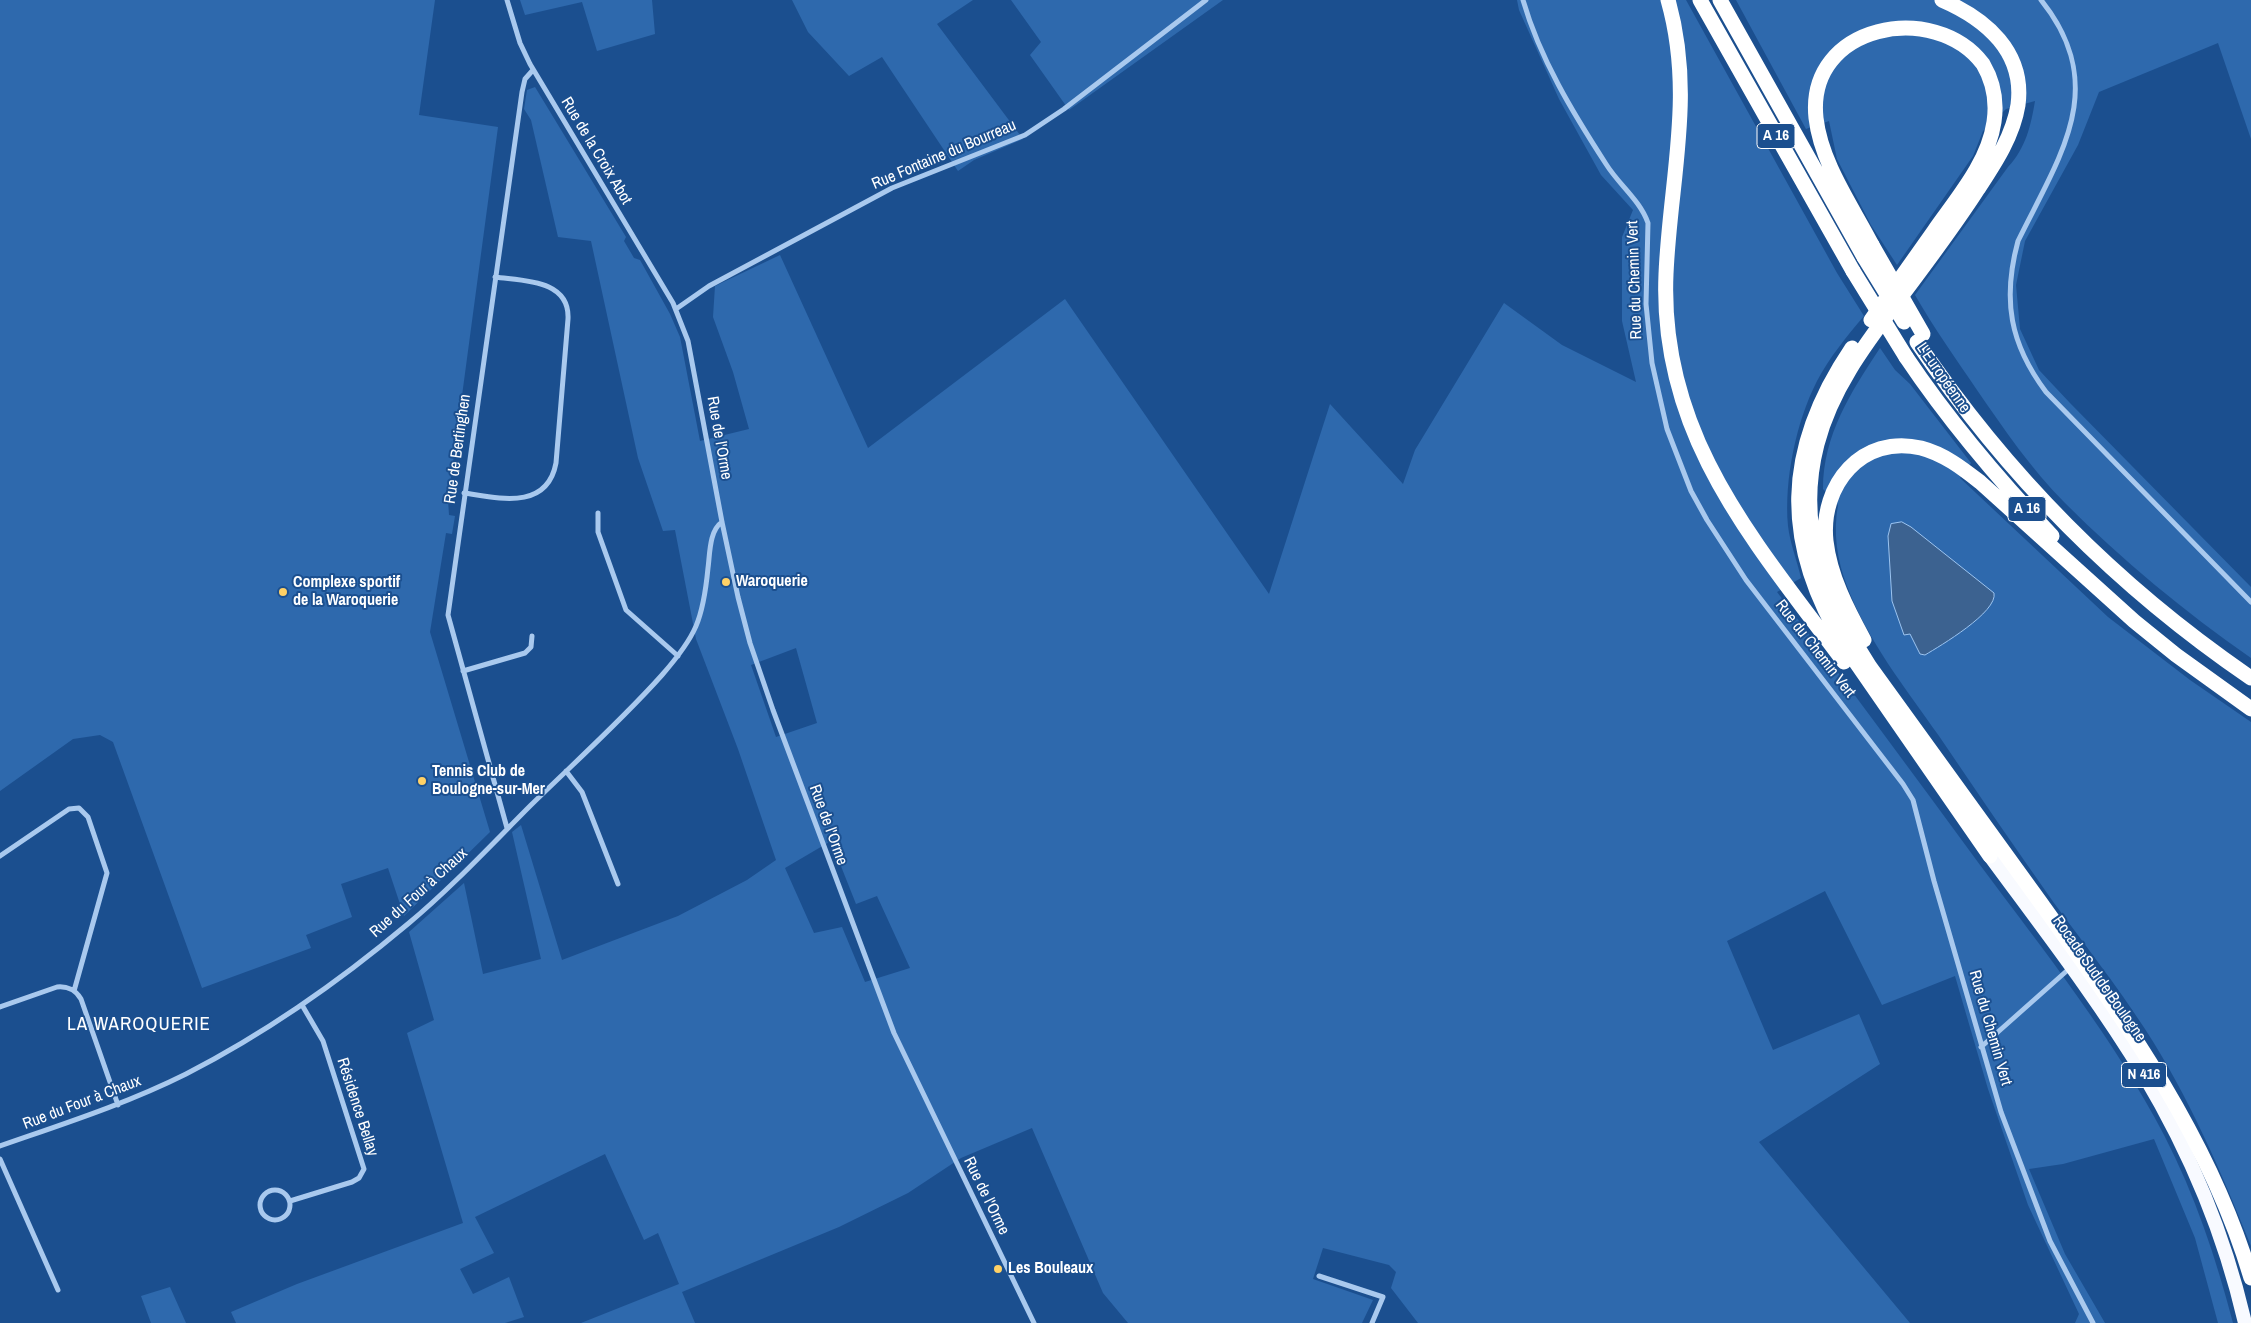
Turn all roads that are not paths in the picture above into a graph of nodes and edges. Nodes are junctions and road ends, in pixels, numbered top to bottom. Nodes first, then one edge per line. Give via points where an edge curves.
1 (507, 0) edge
2 (1206, 0) edge
3 (1523, 0) edge
4 (1668, 0) edge
5 (1700, 0) edge
6 (1720, 0) edge
7 (1942, 0) edge
8 (2041, 0) edge
9 (533, 70) junction
10 (1868, 251) junction
11 (495, 277) junction
12 (676, 309) junction
13 (464, 493) junction
14 (598, 513) dead end
15 (722, 522) junction
16 (2251, 602) edge
17 (532, 636) dead end
18 (678, 656) junction
19 (462, 671) junction
20 (2251, 678) edge
21 (2251, 699) edge
22 (2251, 709) edge
23 (1944, 769) junction
24 (566, 771) junction
25 (1957, 811) junction
26 (507, 828) junction
27 (0, 856) edge
28 (1990, 856) joint
29 (618, 884) dead end
30 (2070, 967) junction
31 (74, 990) junction
32 (302, 1005) junction
33 (0, 1007) edge
34 (1981, 1047) junction
35 (118, 1104) junction
36 (0, 1146) edge
37 (0, 1159) edge
38 (290, 1201) junction
39 (1319, 1276) dead end
40 (2251, 1278) edge
41 (58, 1290) dead end
42 (1032, 1323) edge
43 (1372, 1323) edge
44 (2093, 1323) edge
45 (2245, 1323) edge

1 - 9 street, Rue de la Croix Abot via 520,43
2 - 12 street, Rue Fontaine du Bourreau via 1064,110 1025,135 892,188 709,286
3 - 34 street, Rue du Chemin Vert via 1562,92 1606,165 1646,217 1649,237 1646,304 1652,363 1667,429 1691,491 1725,550 1752,588 1913,800
4 - 25 highway via 1678,47 1682,111 1669,229 1666,296 1671,356 1687,418 1709,468 1736,515
5 - 21 highway, L'Européenne / A 16, bridge via 1853,271 1940,406 2053,537 2169,640
6 - 10 highway, A 16
7 - 23 highway via 1982,22 2001,42 2017,78 2016,114 2001,152 1971,200 1845,378 1821,429 1809,500 1814,549 1837,612 1870,667
8 - 16 street via 2067,42 2073,61 2076,99 2070,132 2018,241 2014,257 2010,302 2018,343 2046,392
9 - 11 street, Rue de Bertinghen via 525,79 522,90
9 - 12 street, Rue de la Croix Abot
10 - 20 highway, A 16, bridge via 1920,338 2043,502 2137,590 2208,648
10 - 25 highway via 1823,146 1816,114 1818,89 1828,64 1852,37 1890,21 1928,23 1964,40 1986,69 1995,109 1990,138 1969,180 1862,333 1823,395 1804,452 1798,514 1806,561 1826,614 1863,675
11 - 13 street, Rue de Bertinghen
11 - 13 street via 546,284 558,292 566,306 568,319 556,463 554,472 539,490 525,498 512,500
12 - 15 street, Rue de l'Orme via 688,341
13 - 19 street, Rue de Bertinghen via 448,615
14 - 18 street via 598,532 626,610
15 - 18 street, Rue du Four à Chaux via 716,526 711,544 701,616 695,632
15 - 42 street, Rue de l'Orme via 740,605 758,666 890,1025
17 - 19 street via 531,646 525,653
18 - 24 street, Rue du Four à Chaux
19 - 26 street, Rue de Bertinghen
22 - 23 highway via 2176,656 1961,468 1947,458 1922,448 1893,446 1866,454 1838,482 1828,508 1826,539 1833,573 1856,624
23 - 40 highway via 2155,1069 2220,1191
24 - 26 street, Rue du Four à Chaux
24 - 29 street via 582,792
25 - 28 highway
26 - 32 street, Rue du Four à Chaux via 409,923
27 - 31 street via 73,807 88,817 107,873
28 - 30 highway, Rocade Sud de Boulogne / N 416
30 - 34 street
30 - 45 highway, Rocade Sud de Boulogne / N 416 via 2144,1074 2182,1145 2216,1227
31 - 33 street via 57,987
31 - 35 street via 81,999
32 - 35 street, Rue du Four à Chaux via 217,1057
32 - 38 street, Résidence Bellay via 323,1041 364,1169 352,1182
34 - 44 street, Rue du Chemin Vert via 2001,1112 2050,1241
35 - 36 street, Rue du Four à Chaux
37 - 41 street
38 - 38 street via 288,1213 278,1220 266,1218 261,1210 262,1198 270,1191 282,1192
39 - 43 street via 1383,1297

